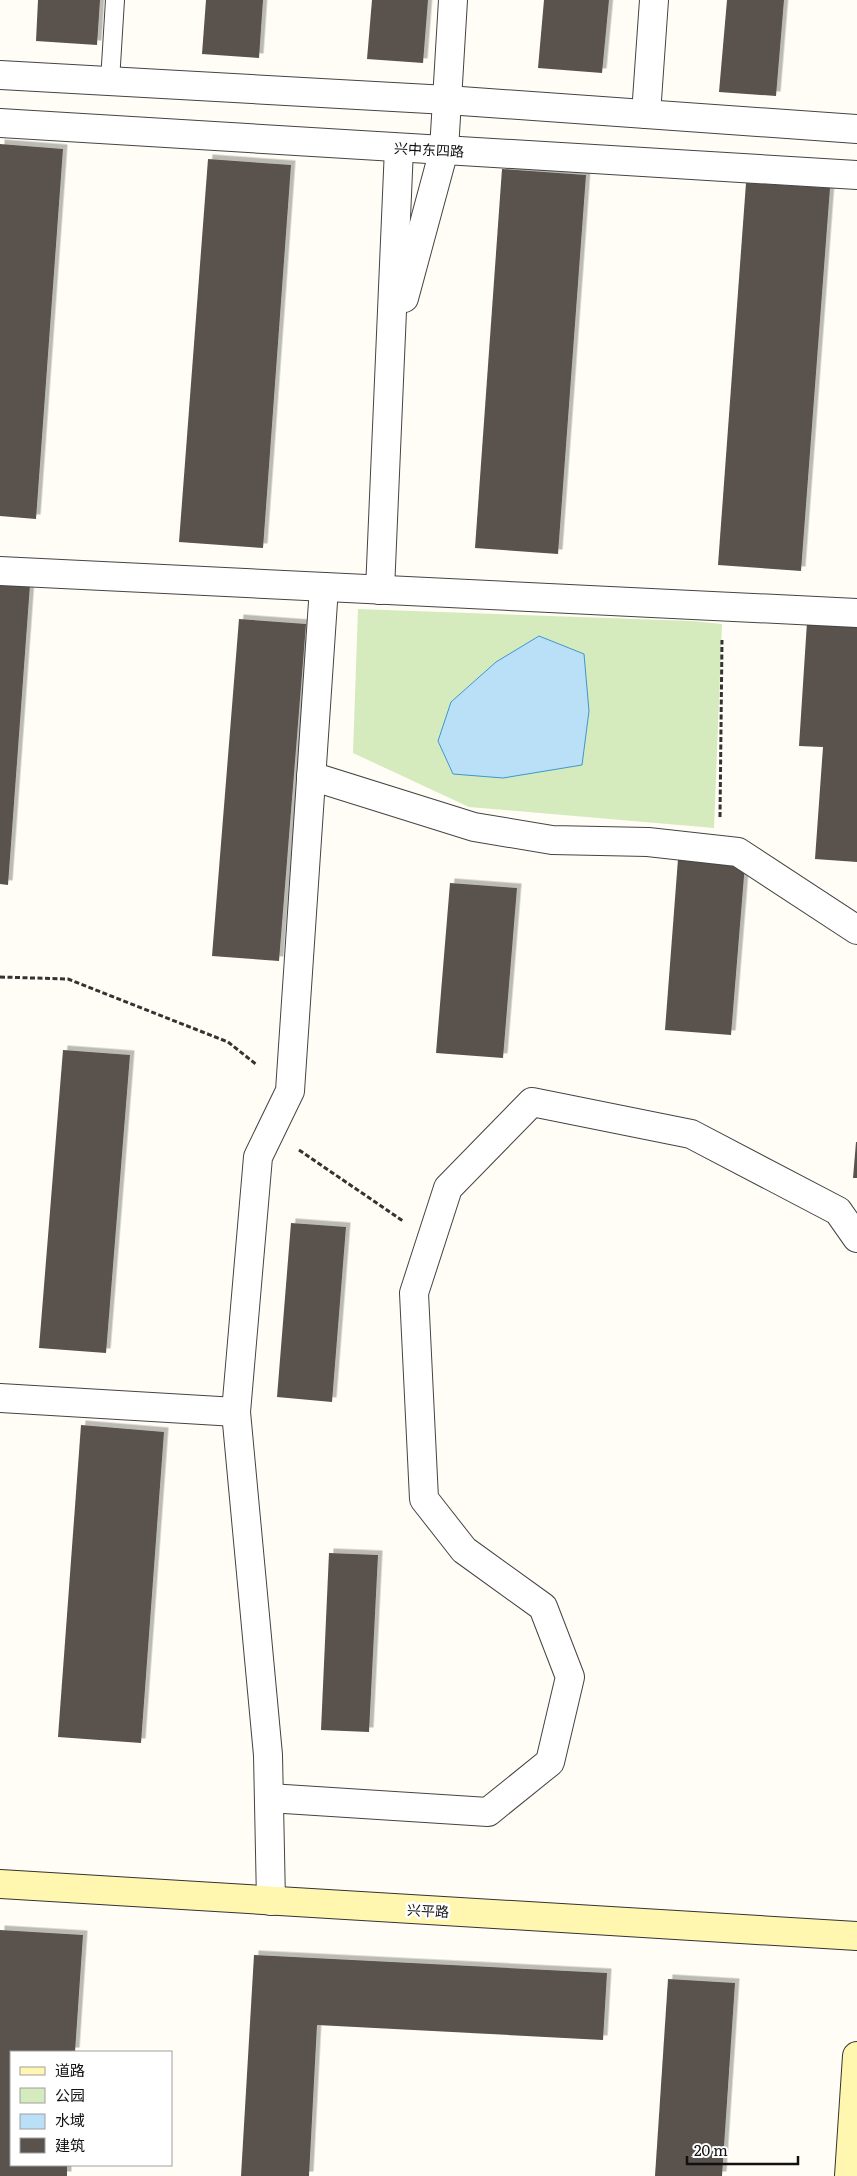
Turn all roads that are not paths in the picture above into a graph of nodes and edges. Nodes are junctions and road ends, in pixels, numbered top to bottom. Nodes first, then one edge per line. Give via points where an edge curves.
1 (115, 0) edge
2 (453, 0) edge
3 (654, 0) edge
4 (0, 75) edge
5 (110, 81) junction
6 (448, 100) junction
7 (646, 114) junction
8 (0, 123) edge
9 (857, 129) edge
10 (399, 148) junction
11 (444, 150) junction
12 (857, 175) edge
13 (390, 348) junction
14 (0, 572) edge
15 (324, 587) junction
16 (380, 590) junction
17 (857, 613) edge
18 (312, 776) junction
19 (857, 930) edge
20 (857, 1238) edge
21 (0, 1398) edge
22 (236, 1412) junction
23 (269, 1798) junction
24 (0, 1884) edge
25 (271, 1901) junction
26 (857, 1936) edge
27 (857, 2056) edge
28 (849, 2176) edge

1 - 5 lane
2 - 6 street
3 - 7 street
4 - 5 street
5 - 6 street
6 - 7 street
6 - 11 street
7 - 9 street
8 - 10 street, 兴中东四路
10 - 11 street, 兴中东四路
10 - 13 street
11 - 12 street, 兴中东四路
11 - 13 street
13 - 16 street
14 - 15 street
15 - 16 street
15 - 18 street
16 - 17 street
18 - 19 street via 474,827 552,840 648,842 738,852
18 - 22 street via 290,1091 258,1157
20 - 23 street via 838,1211 691,1134 532,1102 448,1188 414,1293 424,1499 464,1550 542,1606 570,1677 550,1762 488,1812
21 - 22 street
22 - 23 street via 268,1755
23 - 25 street
24 - 25 street, 兴平路
25 - 26 street, 兴平路
27 - 28 street

